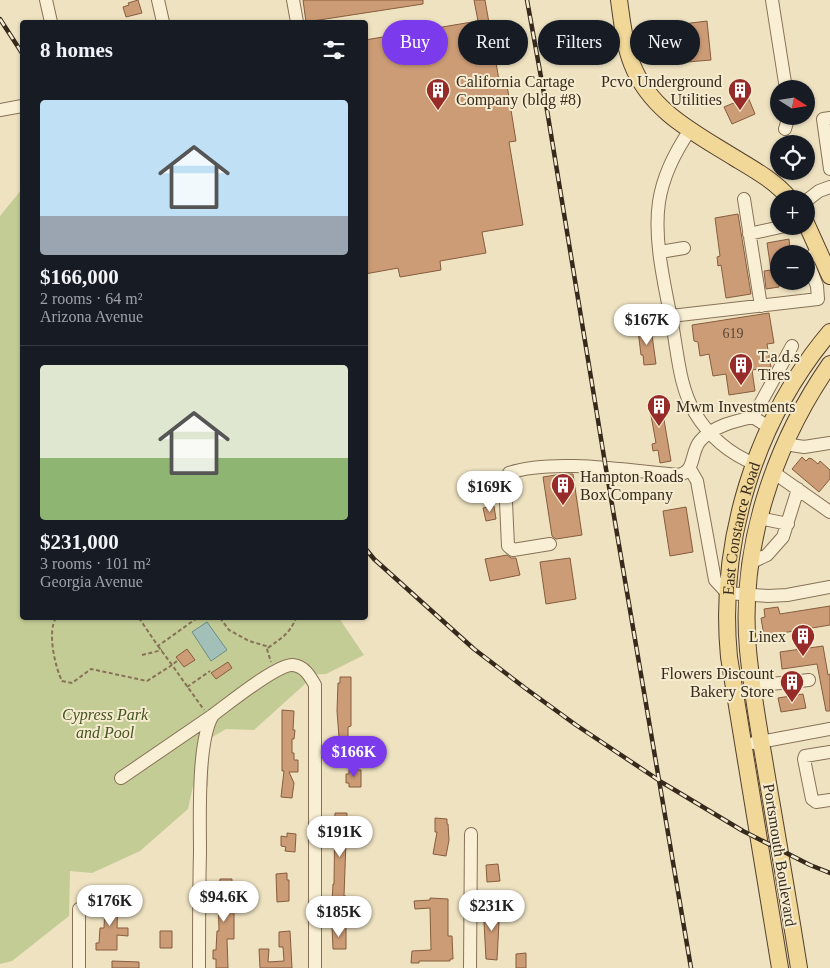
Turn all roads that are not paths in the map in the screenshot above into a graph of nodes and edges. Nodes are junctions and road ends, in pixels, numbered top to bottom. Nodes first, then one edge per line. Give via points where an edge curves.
1 (46, 0) edge
2 (158, 0) edge
3 (293, 0) edge
4 (619, 0) edge
5 (772, 0) edge
6 (51, 20) edge
7 (163, 20) edge
8 (297, 20) edge
9 (785, 80) edge
10 (20, 106) edge
11 (0, 110) edge
12 (830, 118) edge
13 (786, 125) edge
14 (784, 129) dead end
15 (690, 130) junction
16 (830, 168) edge
17 (830, 186) edge
18 (781, 190) edge
19 (815, 194) edge
20 (744, 199) dead end
21 (770, 229) edge
22 (750, 234) junction
23 (812, 235) edge
24 (684, 248) dead end
25 (660, 252) junction
26 (820, 253) junction
27 (830, 276) edge
28 (761, 306) junction
29 (671, 316) junction
30 (830, 332) edge
31 (792, 346) dead end
32 (830, 364) edge
33 (753, 417) junction
34 (770, 428) junction
35 (710, 433) junction
36 (830, 443) edge
37 (785, 444) junction
38 (754, 464) junction
39 (690, 468) junction
40 (774, 472) junction
41 (798, 490) junction
42 (830, 512) edge
43 (760, 518) junction
44 (788, 524) junction
45 (550, 544) dead end
46 (750, 563) junction
47 (830, 587) edge
48 (728, 593) junction
49 (748, 594) junction
50 (809, 680) dead end
51 (753, 686) junction
52 (211, 716) junction
53 (830, 729) edge
54 (761, 742) junction
55 (743, 745) junction
56 (830, 752) edge
57 (121, 778) dead end
58 (830, 800) edge
59 (470, 834) dead end
60 (79, 909) dead end
61 (79, 968) edge
62 (199, 968) edge
63 (315, 968) edge
64 (470, 968) edge
65 (780, 968) edge
66 (799, 968) edge

1 - 6 street
2 - 7 street
3 - 8 street
4 - 15 main road via 627,49 639,80 659,106
5 - 9 street
10 - 11 street
12 - 16 street via 823,119
13 - 14 street
15 - 18 main road via 770,179
15 - 25 street via 671,161 658,204
17 - 19 street
20 - 22 street
21 - 22 street
22 - 28 street
23 - 26 main road
24 - 25 street
25 - 29 street
26 - 27 main road
26 - 28 street via 806,258 817,286 818,299
28 - 29 street
29 - 35 street via 688,398
30 - 34 main road, East Constance Road via 802,368
31 - 33 street
32 - 37 main road, East Constance Road via 801,409
33 - 34 street
33 - 35 street via 728,423
34 - 38 main road, East Constance Road
35 - 38 street
35 - 39 street via 696,447
36 - 37 street via 804,447
37 - 40 main road, East Constance Road
38 - 48 main road, East Constance Road via 733,542
39 - 45 street via 678,475 564,466 510,474 505,480 508,546 513,550
39 - 48 street via 697,481 715,580
40 - 41 street
40 - 43 main road, East Constance Road
41 - 42 street
41 - 44 street
43 - 44 street
43 - 46 main road, East Constance Road
44 - 46 street via 776,547
46 - 49 main road, East Constance Road
47 - 49 street via 787,594
48 - 49 street
48 - 55 main road, East Constance Road via 729,657
49 - 51 main road, East Constance Road via 748,649
50 - 51 street
51 - 54 main road, East Constance Road
52 - 57 street
52 - 62 street via 200,790
52 - 63 street via 286,666 299,666 315,685
53 - 54 street
54 - 55 street
54 - 66 main road, Portsmouth Boulevard
55 - 65 main road, Portsmouth Boulevard
56 - 58 street via 805,756 804,759 812,799 816,802
59 - 64 street
60 - 61 street

